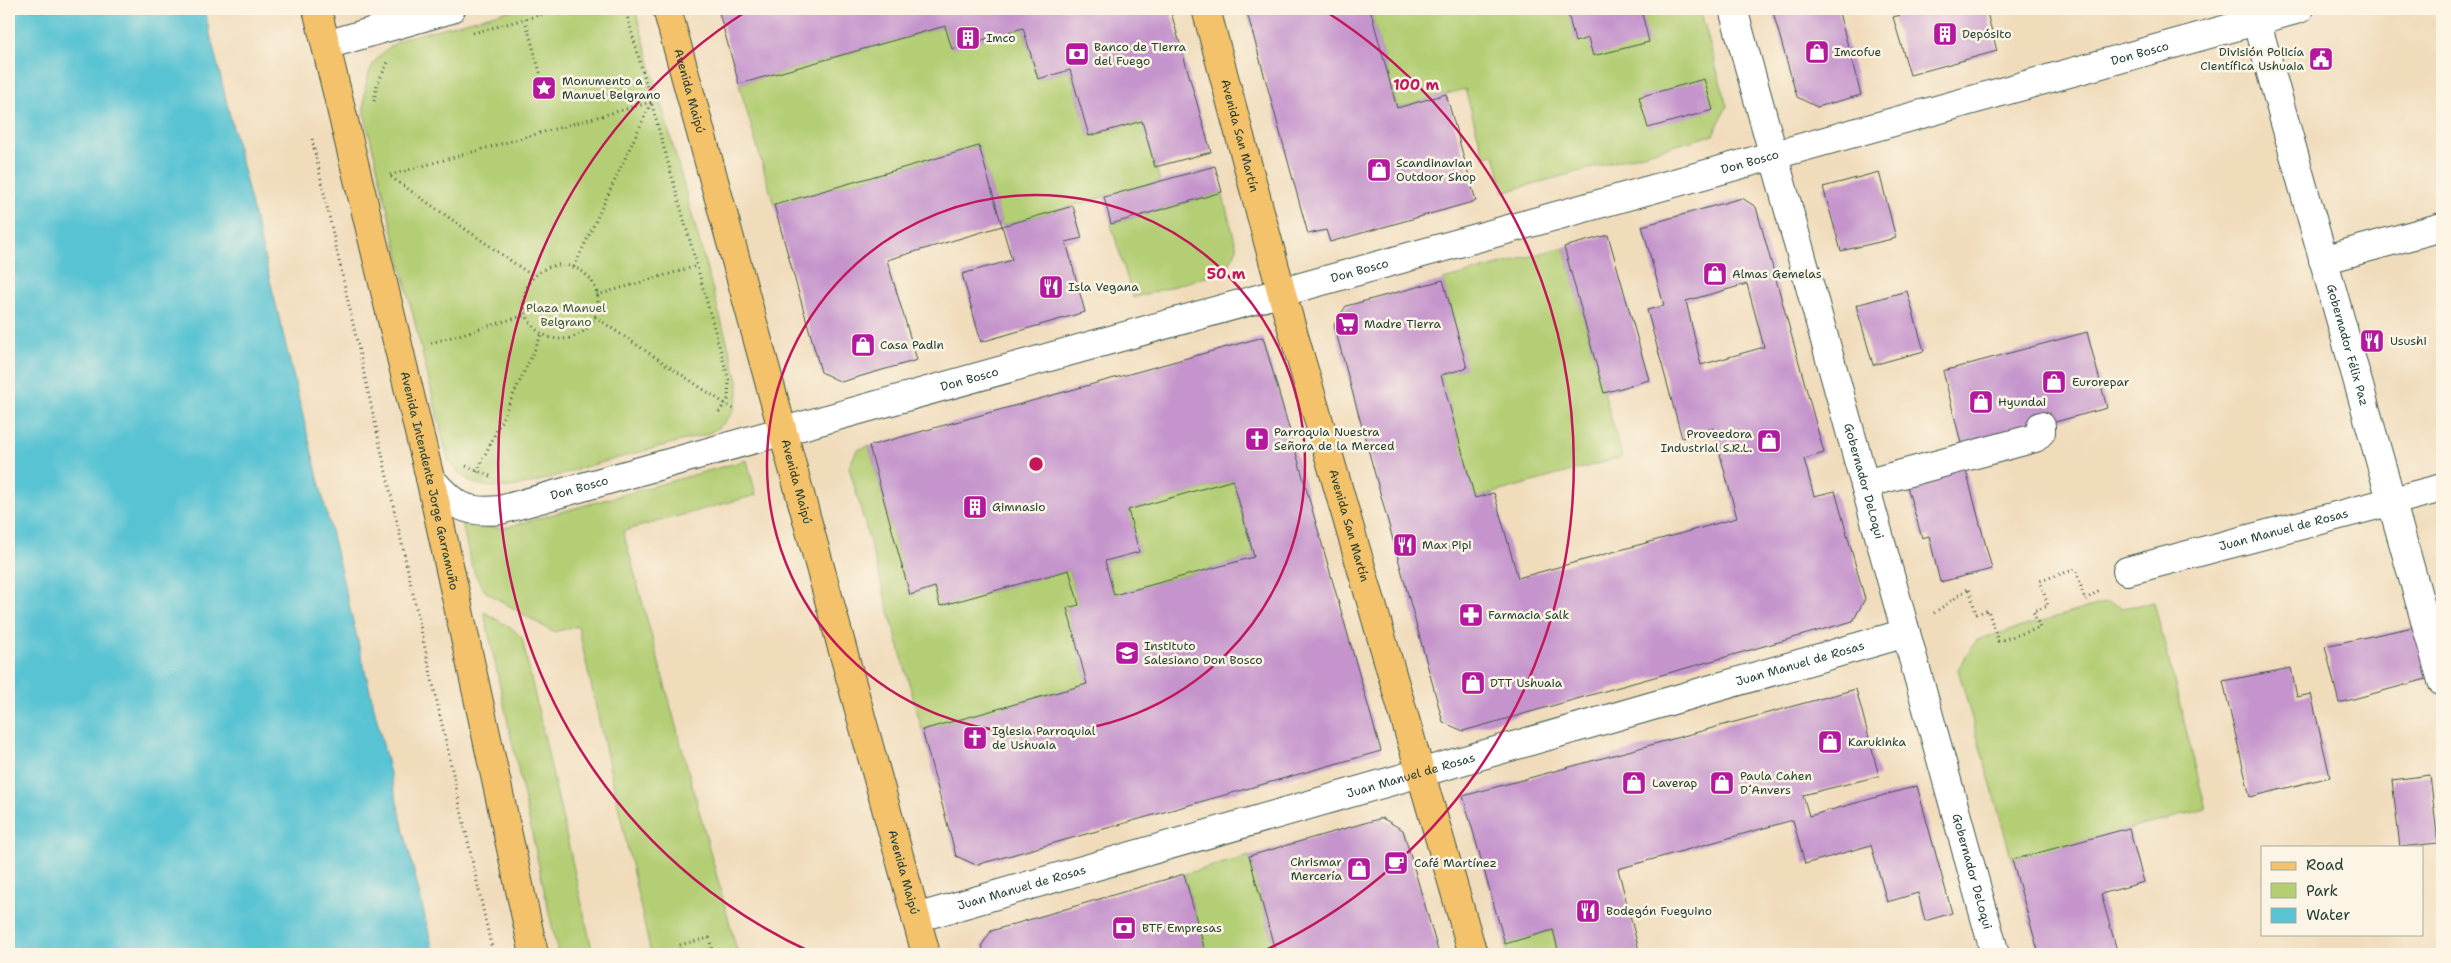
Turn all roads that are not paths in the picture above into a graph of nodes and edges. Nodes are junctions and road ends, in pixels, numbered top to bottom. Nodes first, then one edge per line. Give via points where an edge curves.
1 (317, 9) edge
2 (451, 9) edge
3 (666, 9) edge
4 (1206, 9) edge
5 (1733, 9) edge
6 (2299, 9) edge
7 (2254, 15) edge
8 (326, 46) junction
9 (1773, 156) junction
10 (2442, 227) edge
11 (2323, 260) junction
12 (1282, 294) junction
13 (2041, 426) dead end
14 (783, 433) junction
15 (430, 478) junction
16 (1865, 484) junction
17 (2442, 488) edge
18 (2392, 501) junction
19 (2127, 571) road end
20 (1906, 632) junction
21 (2442, 681) edge
22 (1422, 772) junction
23 (916, 918) junction
24 (534, 954) edge
25 (926, 954) edge
26 (1473, 954) edge
27 (1995, 954) edge

1 - 8 main road, Avenida Intendente Jorge Garramuño
2 - 8 street
3 - 14 main road, Avenida Maipú
4 - 12 main road, Avenida San Martín
5 - 9 street, Gobernador DeLoqui
6 - 7 street, Don Bosco
7 - 9 street, Don Bosco
7 - 11 street, Gobernador Félix Paz
8 - 15 main road, Avenida Intendente Jorge Garramuño
9 - 12 street, Don Bosco
9 - 16 street, Gobernador DeLoqui
10 - 11 street
11 - 18 street, Gobernador Félix Paz
12 - 14 street, Don Bosco
12 - 22 main road, Avenida San Martín
13 - 16 street via 2041,432 2035,438
14 - 15 street, Don Bosco via 500,510 480,512 462,507 444,495
14 - 23 main road, Avenida Maipú
15 - 24 main road, Avenida Intendente Jorge Garramuño
16 - 20 street, Gobernador DeLoqui
17 - 18 street, Juan Manuel de Rosas
18 - 19 street, Juan Manuel de Rosas
18 - 21 street, Gobernador Félix Paz
20 - 22 street, Juan Manuel de Rosas
20 - 27 street, Gobernador DeLoqui
22 - 23 street, Juan Manuel de Rosas
22 - 26 main road, Avenida San Martín
23 - 25 main road, Avenida Maipú

